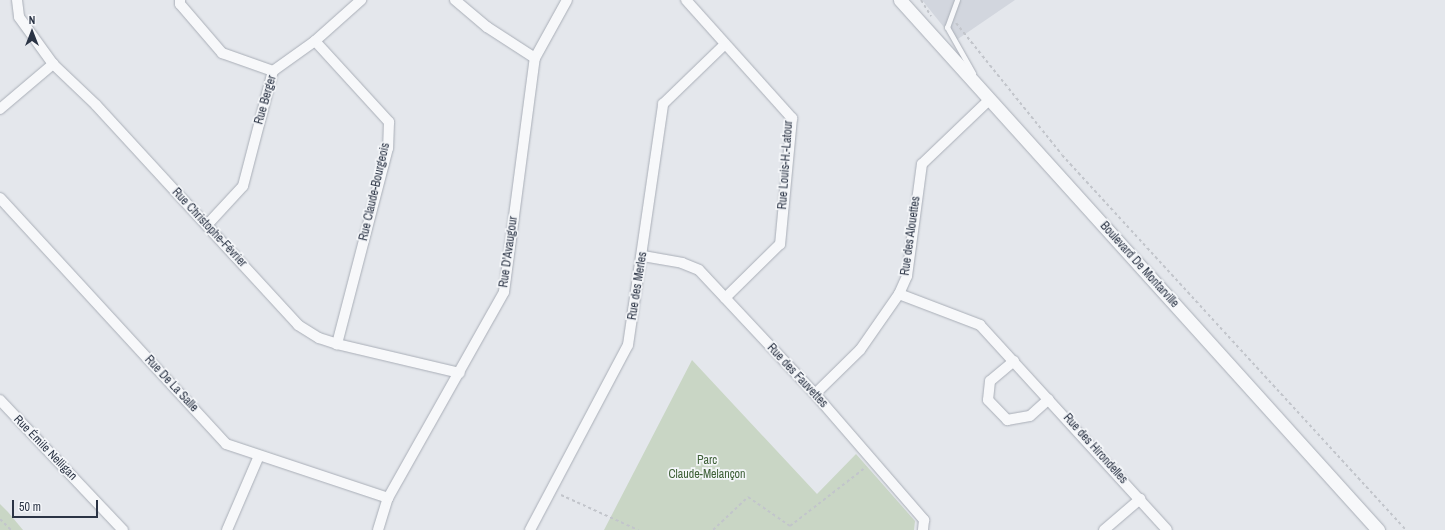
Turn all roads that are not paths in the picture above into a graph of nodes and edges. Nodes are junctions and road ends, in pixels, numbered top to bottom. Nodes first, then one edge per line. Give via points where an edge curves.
1 (17, 0) edge
2 (180, 0) edge
3 (361, 0) edge
4 (455, 0) edge
5 (567, 0) edge
6 (686, 0) edge
7 (900, 0) edge
8 (957, 0) edge
9 (315, 41) junction
10 (724, 45) junction
11 (536, 58) junction
12 (53, 64) junction
13 (273, 71) junction
14 (978, 85) junction
15 (990, 99) junction
16 (0, 109) edge
17 (0, 198) edge
18 (207, 225) junction
19 (643, 256) junction
20 (899, 294) junction
21 (725, 298) junction
22 (337, 344) junction
23 (1014, 361) junction
24 (460, 373) junction
25 (815, 394) junction
26 (1049, 398) junction
27 (0, 400) edge
28 (258, 458) junction
29 (388, 498) junction
30 (1140, 499) junction
31 (124, 530) edge
32 (228, 530) edge
33 (378, 530) edge
34 (530, 530) edge
35 (923, 530) edge
36 (1104, 530) edge
37 (1167, 530) edge
38 (1378, 530) edge

1 - 12 street, Rue Christophe-Février via 19,17
2 - 13 street via 180,4 222,53
3 - 9 street, Rue Berger
4 - 11 street via 487,27
5 - 11 street, Rue D'Avaugour
6 - 10 street, Rue Louis-H.-Latour
7 - 14 street, Boulevard De Montarville
8 - 14 lane via 947,27
9 - 13 street, Rue Berger
9 - 22 street, Rue Claude-Bourgeois via 388,122 388,148
10 - 19 street, Rue des Merles via 676,87 663,104
10 - 21 street, Rue Louis-H.-Latour via 792,118 780,244
11 - 24 street, Rue D'Avaugour via 504,292
12 - 16 street
12 - 18 street, Rue Christophe-Février via 96,105
13 - 18 street, Rue Berger via 243,186
14 - 15 street, Boulevard De Montarville
15 - 20 street, Rue des Alouettes via 922,164 907,276
15 - 38 street, Boulevard De Montarville
17 - 28 street, Rue De La Salle via 226,444
18 - 22 street, Rue Christophe-Février via 298,325 319,338
19 - 21 street, Rue des Fauvettes via 682,262 699,270
19 - 34 street, Rue des Merles via 628,345
20 - 23 street, Rue des Hirondelles via 980,325
20 - 25 street, Rue des Alouettes via 860,350
21 - 25 street, Rue des Fauvettes
22 - 24 street, Rue Christophe-Février
23 - 26 street, Rue des Hirondelles
23 - 26 street via 990,381 988,400 1007,420 1030,416
24 - 29 street, Rue D'Avaugour
25 - 35 street, Rue des Fauvettes via 924,520
26 - 30 street, Rue des Hirondelles
27 - 31 street, Rue Émile Nelligan
28 - 29 street, Rue De La Salle
28 - 32 street
29 - 33 street, Rue D'Avaugour
30 - 36 street
30 - 37 street, Rue des Hirondelles

